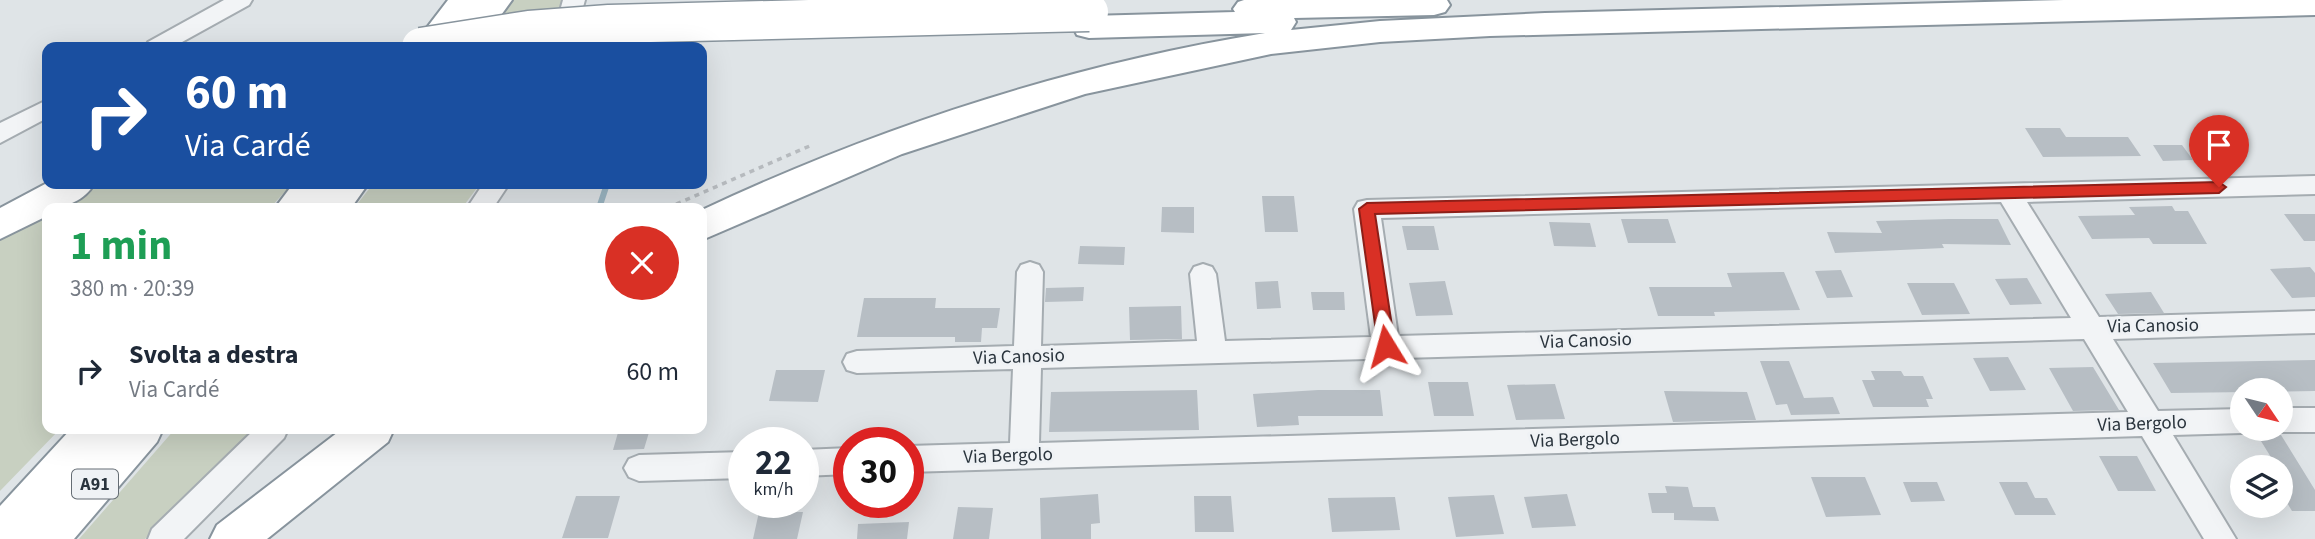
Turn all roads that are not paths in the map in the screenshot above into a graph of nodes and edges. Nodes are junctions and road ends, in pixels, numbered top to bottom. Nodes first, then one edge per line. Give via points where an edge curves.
1 (241, 0) edge
2 (464, 0) edge
3 (496, 0) edge
4 (574, 0) edge
5 (1618, 0) edge
6 (2315, 5) edge
7 (1804, 16) junction
8 (1089, 20) junction
9 (165, 42) edge
10 (432, 42) edge
11 (453, 42) edge
12 (465, 42) edge
13 (562, 42) edge
14 (578, 42) edge
15 (42, 111) edge
16 (0, 134) edge
17 (42, 185) edge
18 (2315, 185) edge
19 (67, 189) edge
20 (310, 189) edge
21 (346, 189) edge
22 (2008, 192) junction
23 (298, 203) edge
24 (334, 203) edge
25 (0, 207) edge
26 (707, 224) edge
27 (0, 225) edge
28 (1030, 272) dead end
29 (1203, 274) dead end
30 (2315, 322) edge
31 (2088, 327) junction
32 (1386, 346) junction
33 (1212, 351) junction
34 (1026, 357) junction
35 (858, 362) dead end
36 (2315, 420) edge
37 (2230, 421) edge
38 (2293, 421) edge
39 (2150, 424) junction
40 (94, 434) edge
41 (136, 434) edge
42 (269, 434) edge
43 (367, 434) edge
44 (1024, 456) junction
45 (924, 459) edge
46 (728, 465) edge
47 (639, 468) dead end
48 (12, 537) edge
49 (163, 539) edge
50 (233, 539) edge
51 (2221, 539) edge

1 - 9 street
2 - 10 highway
3 - 12 highway
4 - 13 street
5 - 8 highway
6 - 7 highway
7 - 8 highway
7 - 26 highway via 1383,33 1222,52 1116,74 954,120 832,166
8 - 11 highway, bridge via 610,24
8 - 14 highway
15 - 16 street
17 - 25 highway
18 - 22 street
19 - 27 highway
20 - 23 highway
21 - 24 highway
22 - 31 street
22 - 32 street via 1367,209
28 - 34 street
29 - 33 street
30 - 31 street, Via Canosio
31 - 32 street, Via Canosio
31 - 39 street
32 - 33 street, Via Canosio
33 - 34 street, Via Canosio
34 - 35 street, Via Canosio
34 - 44 street
36 - 38 street
37 - 39 street, Via Bergolo
39 - 44 street, Via Bergolo
39 - 51 street
40 - 48 highway, A91
41 - 48 highway, A91
42 - 49 lane
43 - 50 highway
44 - 45 street, Via Bergolo
46 - 47 street

